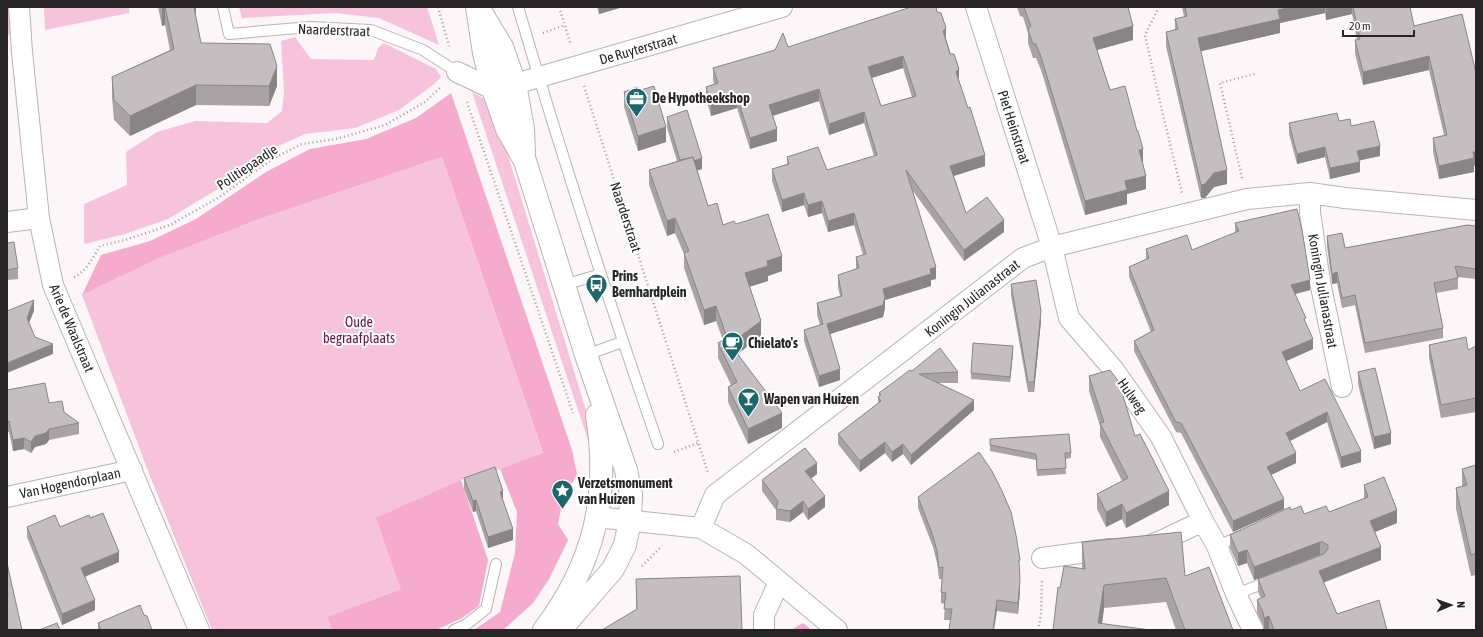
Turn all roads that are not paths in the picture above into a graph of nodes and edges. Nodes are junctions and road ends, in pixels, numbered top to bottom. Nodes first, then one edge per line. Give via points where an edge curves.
1 (19, 7) edge
2 (223, 7) edge
3 (477, 7) edge
4 (518, 7) edge
5 (782, 7) edge
6 (976, 7) edge
7 (14, 53) edge
8 (457, 72) joint
9 (539, 78) junction
10 (515, 84) junction
11 (493, 89) junction
12 (525, 161) junction
13 (1310, 193) junction
14 (1476, 210) edge
15 (40, 218) junction
16 (7, 222) edge
17 (1052, 247) junction
18 (601, 274) junction
19 (564, 284) junction
20 (622, 342) junction
21 (586, 355) junction
22 (1342, 387) dead end
23 (658, 444) dead end
24 (132, 470) junction
25 (7, 497) edge
26 (596, 517) junction
27 (630, 520) junction
28 (1203, 521) junction
29 (692, 528) junction
30 (1252, 531) edge
31 (1217, 546) junction
32 (1042, 558) road end
33 (496, 564) dead end
34 (1279, 577) edge
35 (779, 582) junction
36 (1236, 594) junction
37 (199, 630) edge
38 (454, 630) edge
39 (544, 630) edge
40 (560, 630) edge
41 (764, 630) edge
42 (837, 630) edge
43 (1253, 630) edge

1 - 7 street, Arie de Waalstraat
2 - 8 lane, Naarderstraat via 229,34 310,26 371,30 423,50
3 - 10 street via 502,47
3 - 11 street
4 - 9 lane
5 - 9 street, De Ruyterstraat
6 - 17 street, Piet Heinstraat
7 - 15 street, Arie de Waalstraat
8 - 11 street, Naarderstraat
9 - 10 street, De Ruyterstraat
9 - 18 lane
10 - 11 street, De Ruyterstraat
10 - 12 street via 523,129
11 - 12 street via 507,129
12 - 19 street
13 - 14 street, Koningin Julianastraat
13 - 17 street, Koningin Julianastraat via 1247,199
13 - 22 street, Koningin Julianastraat via 1310,212 1320,282
15 - 16 street
15 - 24 street, Arie de Waalstraat via 53,285
17 - 28 street, Hulweg via 1070,318 1114,370 1161,437
17 - 29 street, Koningin Julianastraat via 1023,258 715,495
18 - 19 lane
18 - 20 lane
19 - 21 street
20 - 21 lane
20 - 23 lane
21 - 26 street via 600,435 602,472
21 - 27 street via 626,470
24 - 25 street, Van Hogendorplaan
24 - 37 street, Arie de Waalstraat
26 - 27 street
26 - 39 street via 589,550 576,582
27 - 29 street
27 - 40 street via 625,545 613,569
28 - 31 street, Hulweg
28 - 32 street via 1159,542
29 - 35 street via 746,554
30 - 31 lane
31 - 36 street, Hulweg
33 - 38 lane via 486,609 467,624
34 - 36 lane
35 - 41 street via 764,615
35 - 42 street
36 - 43 street, Hulweg

